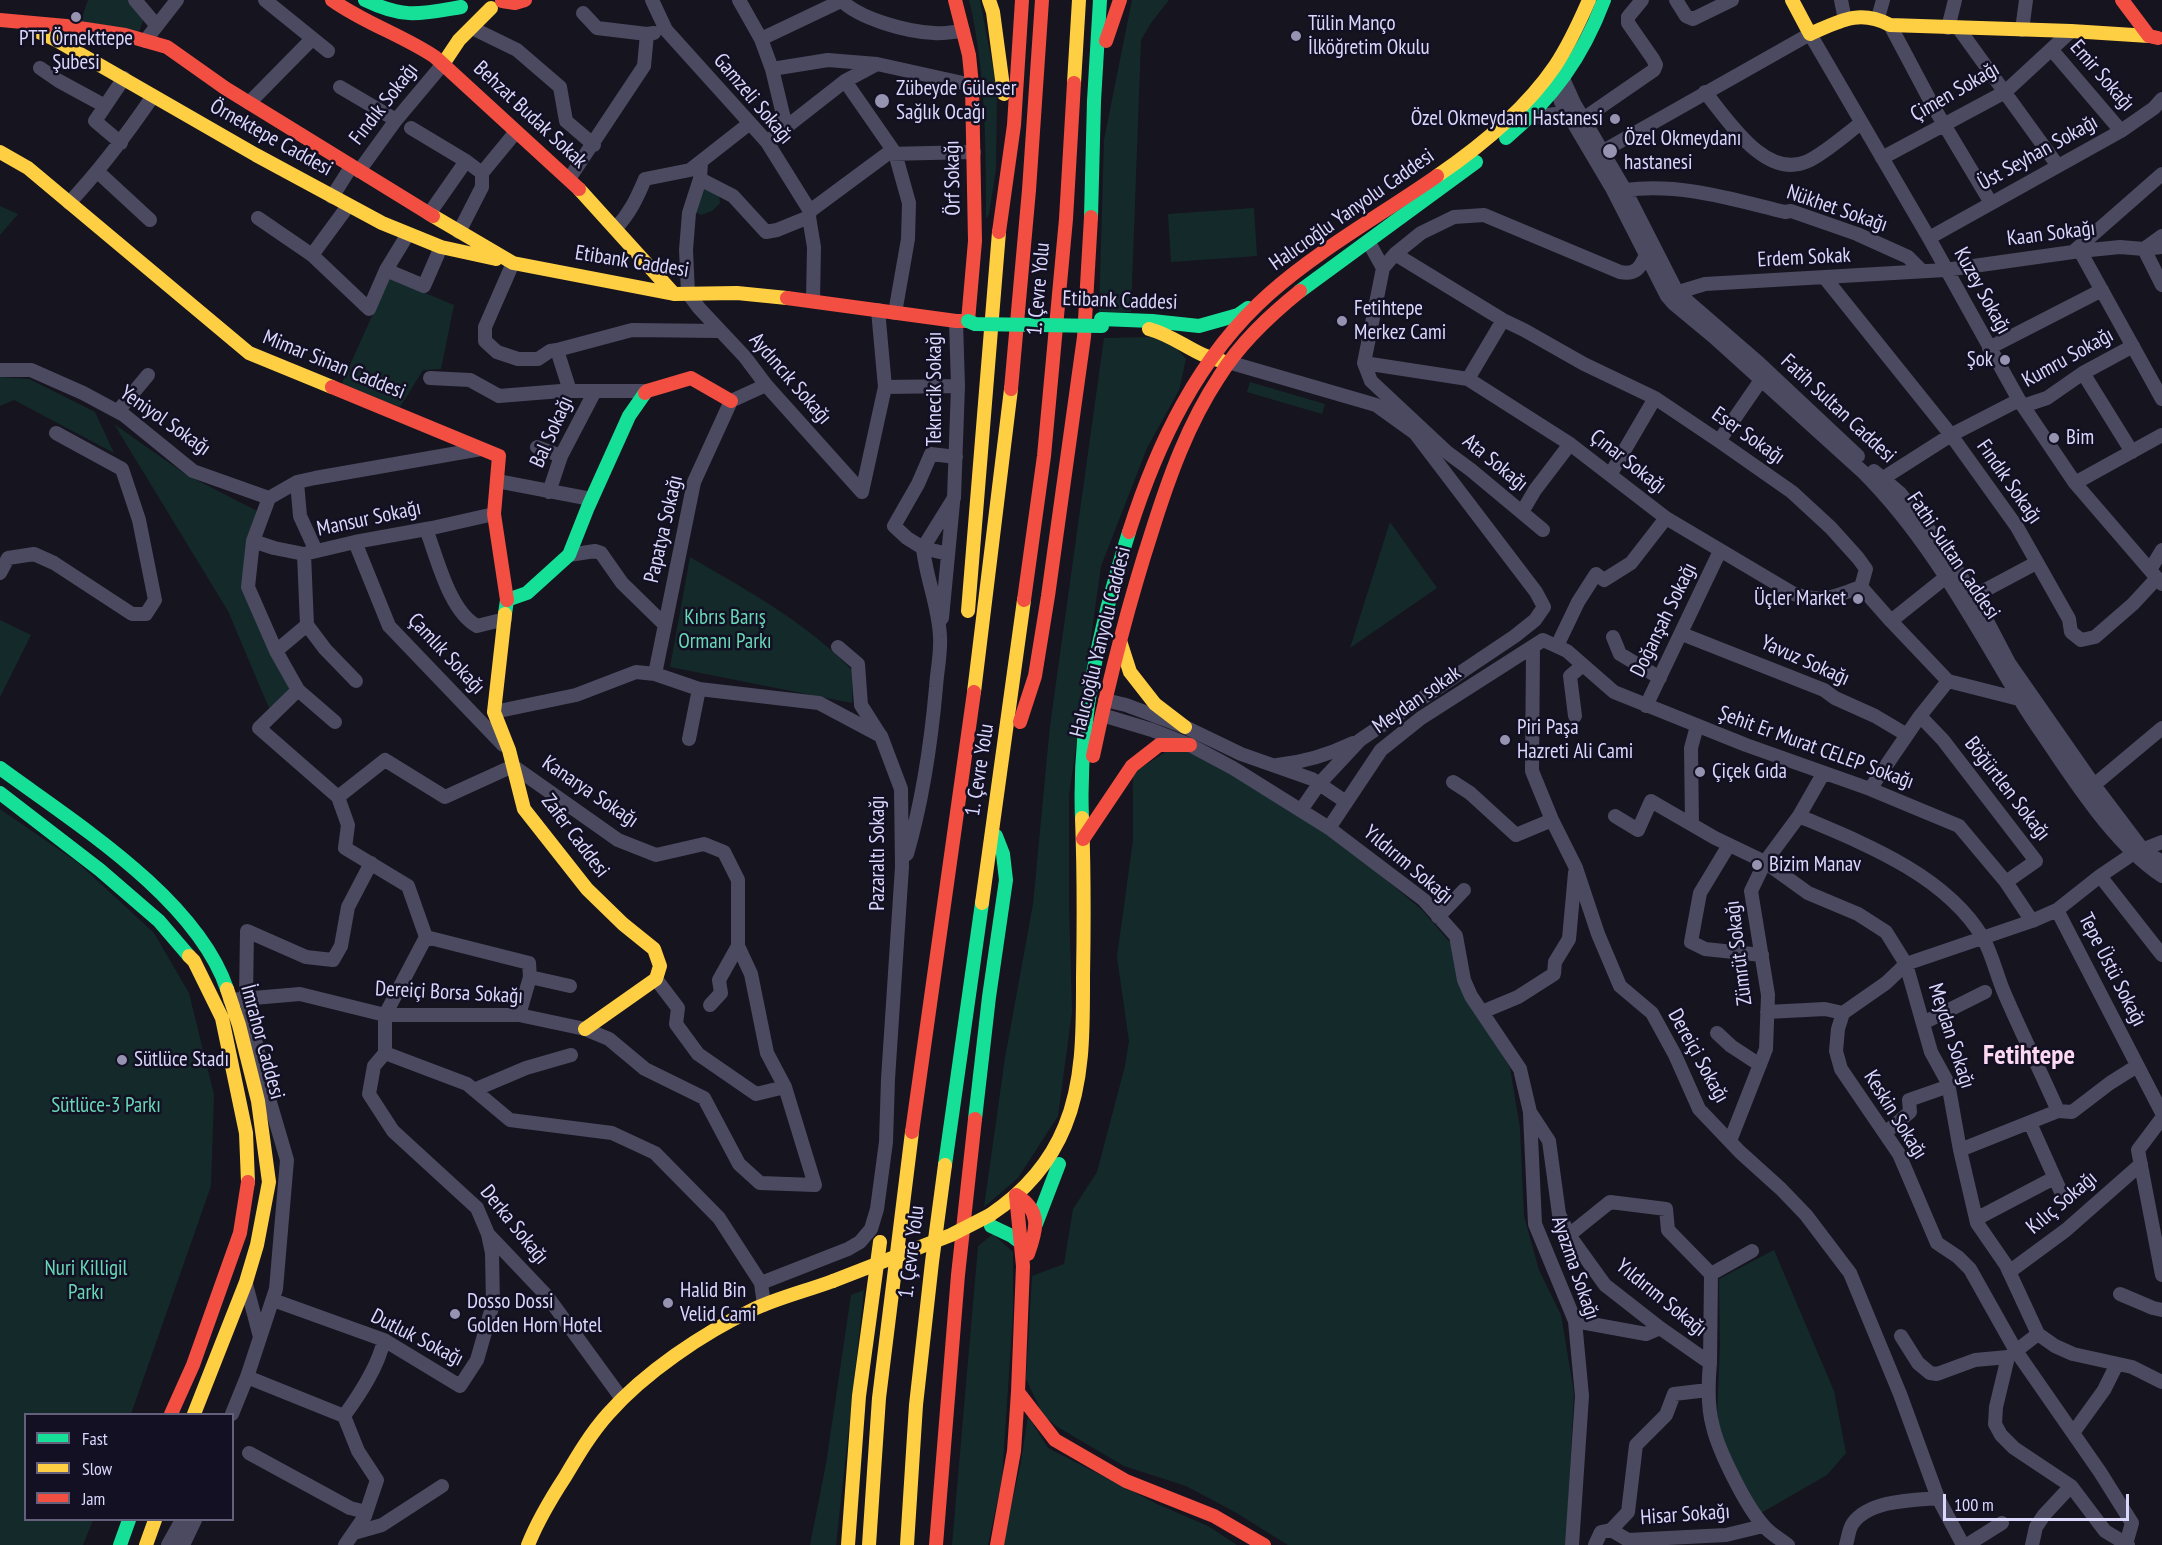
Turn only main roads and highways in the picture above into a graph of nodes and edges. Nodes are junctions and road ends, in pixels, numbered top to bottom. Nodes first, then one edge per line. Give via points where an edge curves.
1 (332, 0) edge
2 (365, 0) edge
3 (525, 0) edge
4 (955, 0) edge
5 (989, 0) edge
6 (1022, 0) edge
7 (1041, 0) edge
8 (1079, 0) edge
9 (1100, 0) edge
10 (1120, 0) edge
11 (1589, 0) edge
12 (1604, 0) edge
13 (1792, 0) edge
14 (2125, 1) edge
15 (499, 3) edge
16 (460, 5) edge
17 (0, 20) edge
18 (19, 23) junction
19 (66, 26) junction
20 (2155, 38) edge
21 (56, 40) junction
22 (459, 40) junction
23 (443, 64) junction
24 (1549, 76) junction
25 (1560, 85) junction
26 (1095, 128) junction
27 (0, 152) edge
28 (1008, 163) junction
29 (455, 229) junction
30 (441, 247) junction
31 (513, 263) junction
32 (681, 294) junction
33 (1268, 295) junction
34 (962, 321) junction
35 (1101, 322) junction
36 (1199, 326) junction
37 (1189, 347) junction
38 (1220, 348) junction
39 (1211, 360) junction
40 (1228, 362) junction
41 (1197, 380) junction
42 (731, 401) road end
43 (507, 600) junction
44 (967, 626) dead end
45 (1120, 641) junction
46 (959, 698) dead end
47 (1185, 726) road end
48 (1190, 745) road end
49 (1003, 760) junction
50 (0, 768) edge
51 (959, 788) junction
52 (0, 793) edge
53 (993, 828) junction
54 (1083, 839) junction
55 (1085, 961) junction
56 (930, 999) junction
57 (585, 1029) road end
58 (1059, 1164) junction
59 (1020, 1202) junction
60 (245, 1203) junction
61 (265, 1204) junction
62 (991, 1221) junction
63 (1036, 1224) junction
64 (1021, 1243) junction
65 (1023, 1266) junction
66 (838, 1285) junction
67 (725, 1327) junction
68 (1018, 1392) junction
69 (171, 1413) edge
70 (194, 1413) edge
71 (1036, 1415) junction
72 (1016, 1422) junction
73 (551, 1500) junction
74 (129, 1521) edge
75 (155, 1521) edge
76 (120, 1545) edge
77 (146, 1545) edge
78 (528, 1545) edge
79 (538, 1545) edge
80 (849, 1545) edge
81 (869, 1545) edge
82 (907, 1545) edge
83 (936, 1545) edge
84 (997, 1545) edge
85 (1264, 1545) edge

1 - 23 main road, Behzat Budak Sokak via 423,49
2 - 16 main road via 399,13 425,13
3 - 15 main road
4 - 34 main road, Örf Sokağı via 969,55 974,152 972,300
5 - 28 main road via 1003,78
6 - 28 main road
7 - 51 main road, 1. Çevre Yolu via 1011,392
8 - 49 main road, 1. Çevre Yolu via 1053,367
9 - 26 main road
10 - 26 main road via 1102,58
11 - 24 main road, Halıcıoğlu Yanyolu Caddesi
12 - 25 main road, Halıcıoğlu Yanyolu Caddesi via 1582,54
13 - 20 main road, Kuzey Sokağı via 1810,34 1845,20 1869,16 1884,22 1953,28
14 - 20 main road
15 - 16 main road via 482,11
15 - 22 main road
16 - 22 main road
17 - 18 main road, Etibank Caddesi
18 - 19 main road, Etibank Caddesi
18 - 21 main road, Örnektepe Caddesi
19 - 21 main road
19 - 29 main road, Etibank Caddesi via 125,35 167,47 249,103
21 - 30 main road, Örnektepe Caddesi via 348,206
22 - 23 main road
23 - 32 main road, Behzat Budak Sokak via 569,179
24 - 25 main road
24 - 33 main road, Halıcıoğlu Yanyolu Caddesi via 1502,125 1459,160 1329,246
25 - 40 main road, Halıcıoğlu Yanyolu Caddesi via 1529,118 1446,186 1282,306
26 - 49 main road via 1084,337 1056,548 1035,676 1025,711
27 - 43 main road, Mimar Sinan Caddesi via 28,168 249,353 499,456 494,514
28 - 44 main road
29 - 30 main road
29 - 31 main road, Etibank Caddesi
30 - 31 main road, Örnektepe Caddesi
31 - 32 main road, Etibank Caddesi
32 - 34 main road, Etibank Caddesi via 737,293
33 - 36 main road via 1238,315
33 - 38 main road, Halıcıoğlu Yanyolu Caddesi
34 - 35 main road, Etibank Caddesi
35 - 36 main road, Etibank Caddesi via 1152,321
35 - 37 main road, Etibank Caddesi via 1155,330
36 - 38 main road
37 - 39 main road, Etibank Caddesi
37 - 41 main road
38 - 39 main road, Halıcıoğlu Yanyolu Caddesi
38 - 40 main road
39 - 40 main road
39 - 41 main road, Halıcıoğlu Yanyolu Caddesi
40 - 45 main road, Halıcıoğlu Yanyolu Caddesi via 1196,414 1173,467
41 - 54 main road, Halıcıoğlu Yanyolu Caddesi via 1150,473 1106,613 1091,680 1082,755
42 - 43 main road via 691,378 647,392 629,416 569,555 527,593
43 - 57 main road, Zafer Caddesi via 494,712 509,750 524,809 587,889 654,949 660,966 656,979
45 - 47 main road via 1130,672 1155,704
45 - 54 main road, Halıcıoğlu Yanyolu Caddesi via 1102,715
46 - 51 main road
48 - 54 main road via 1159,745 1132,766
49 - 53 main road, 1. Çevre Yolu
50 - 61 main road, İmrahor Caddesi via 100,841 158,890 195,930 224,981 240,1025 258,1101 268,1182
51 - 56 main road, 1. Çevre Yolu
52 - 60 main road, İmrahor Caddesi via 159,921 194,961 222,1018 236,1078 246,1133
53 - 82 main road, 1. Çevre Yolu via 927,1306
53 - 83 main road via 1003,854 1006,880 958,1275
54 - 55 main road, Halıcıoğlu Yanyolu Caddesi
55 - 58 main road via 1093,1013 1091,1078 1078,1129
55 - 59 main road via 1082,1040 1072,1107 1059,1141
56 - 80 main road via 911,1051 881,1236 859,1396
56 - 81 main road, 1. Çevre Yolu via 879,1398
58 - 59 main road
58 - 63 main road
59 - 62 main road
59 - 63 main road via 1034,1210
59 - 64 main road
60 - 61 main road
60 - 69 main road, İmrahor Caddesi via 240,1233 193,1365
61 - 70 main road, İmrahor Caddesi via 246,1282
62 - 64 main road
62 - 66 main road via 958,1243
63 - 65 main road
64 - 65 main road
65 - 68 main road
66 - 67 main road via 764,1305
66 - 67 main road via 828,1294
67 - 73 main road via 667,1361 622,1399 590,1437
68 - 71 main road
68 - 72 main road
71 - 72 main road via 1025,1414
71 - 85 main road via 1055,1440 1092,1463 1214,1516
72 - 84 main road
73 - 78 main road
73 - 79 main road
74 - 76 main road
75 - 77 main road

